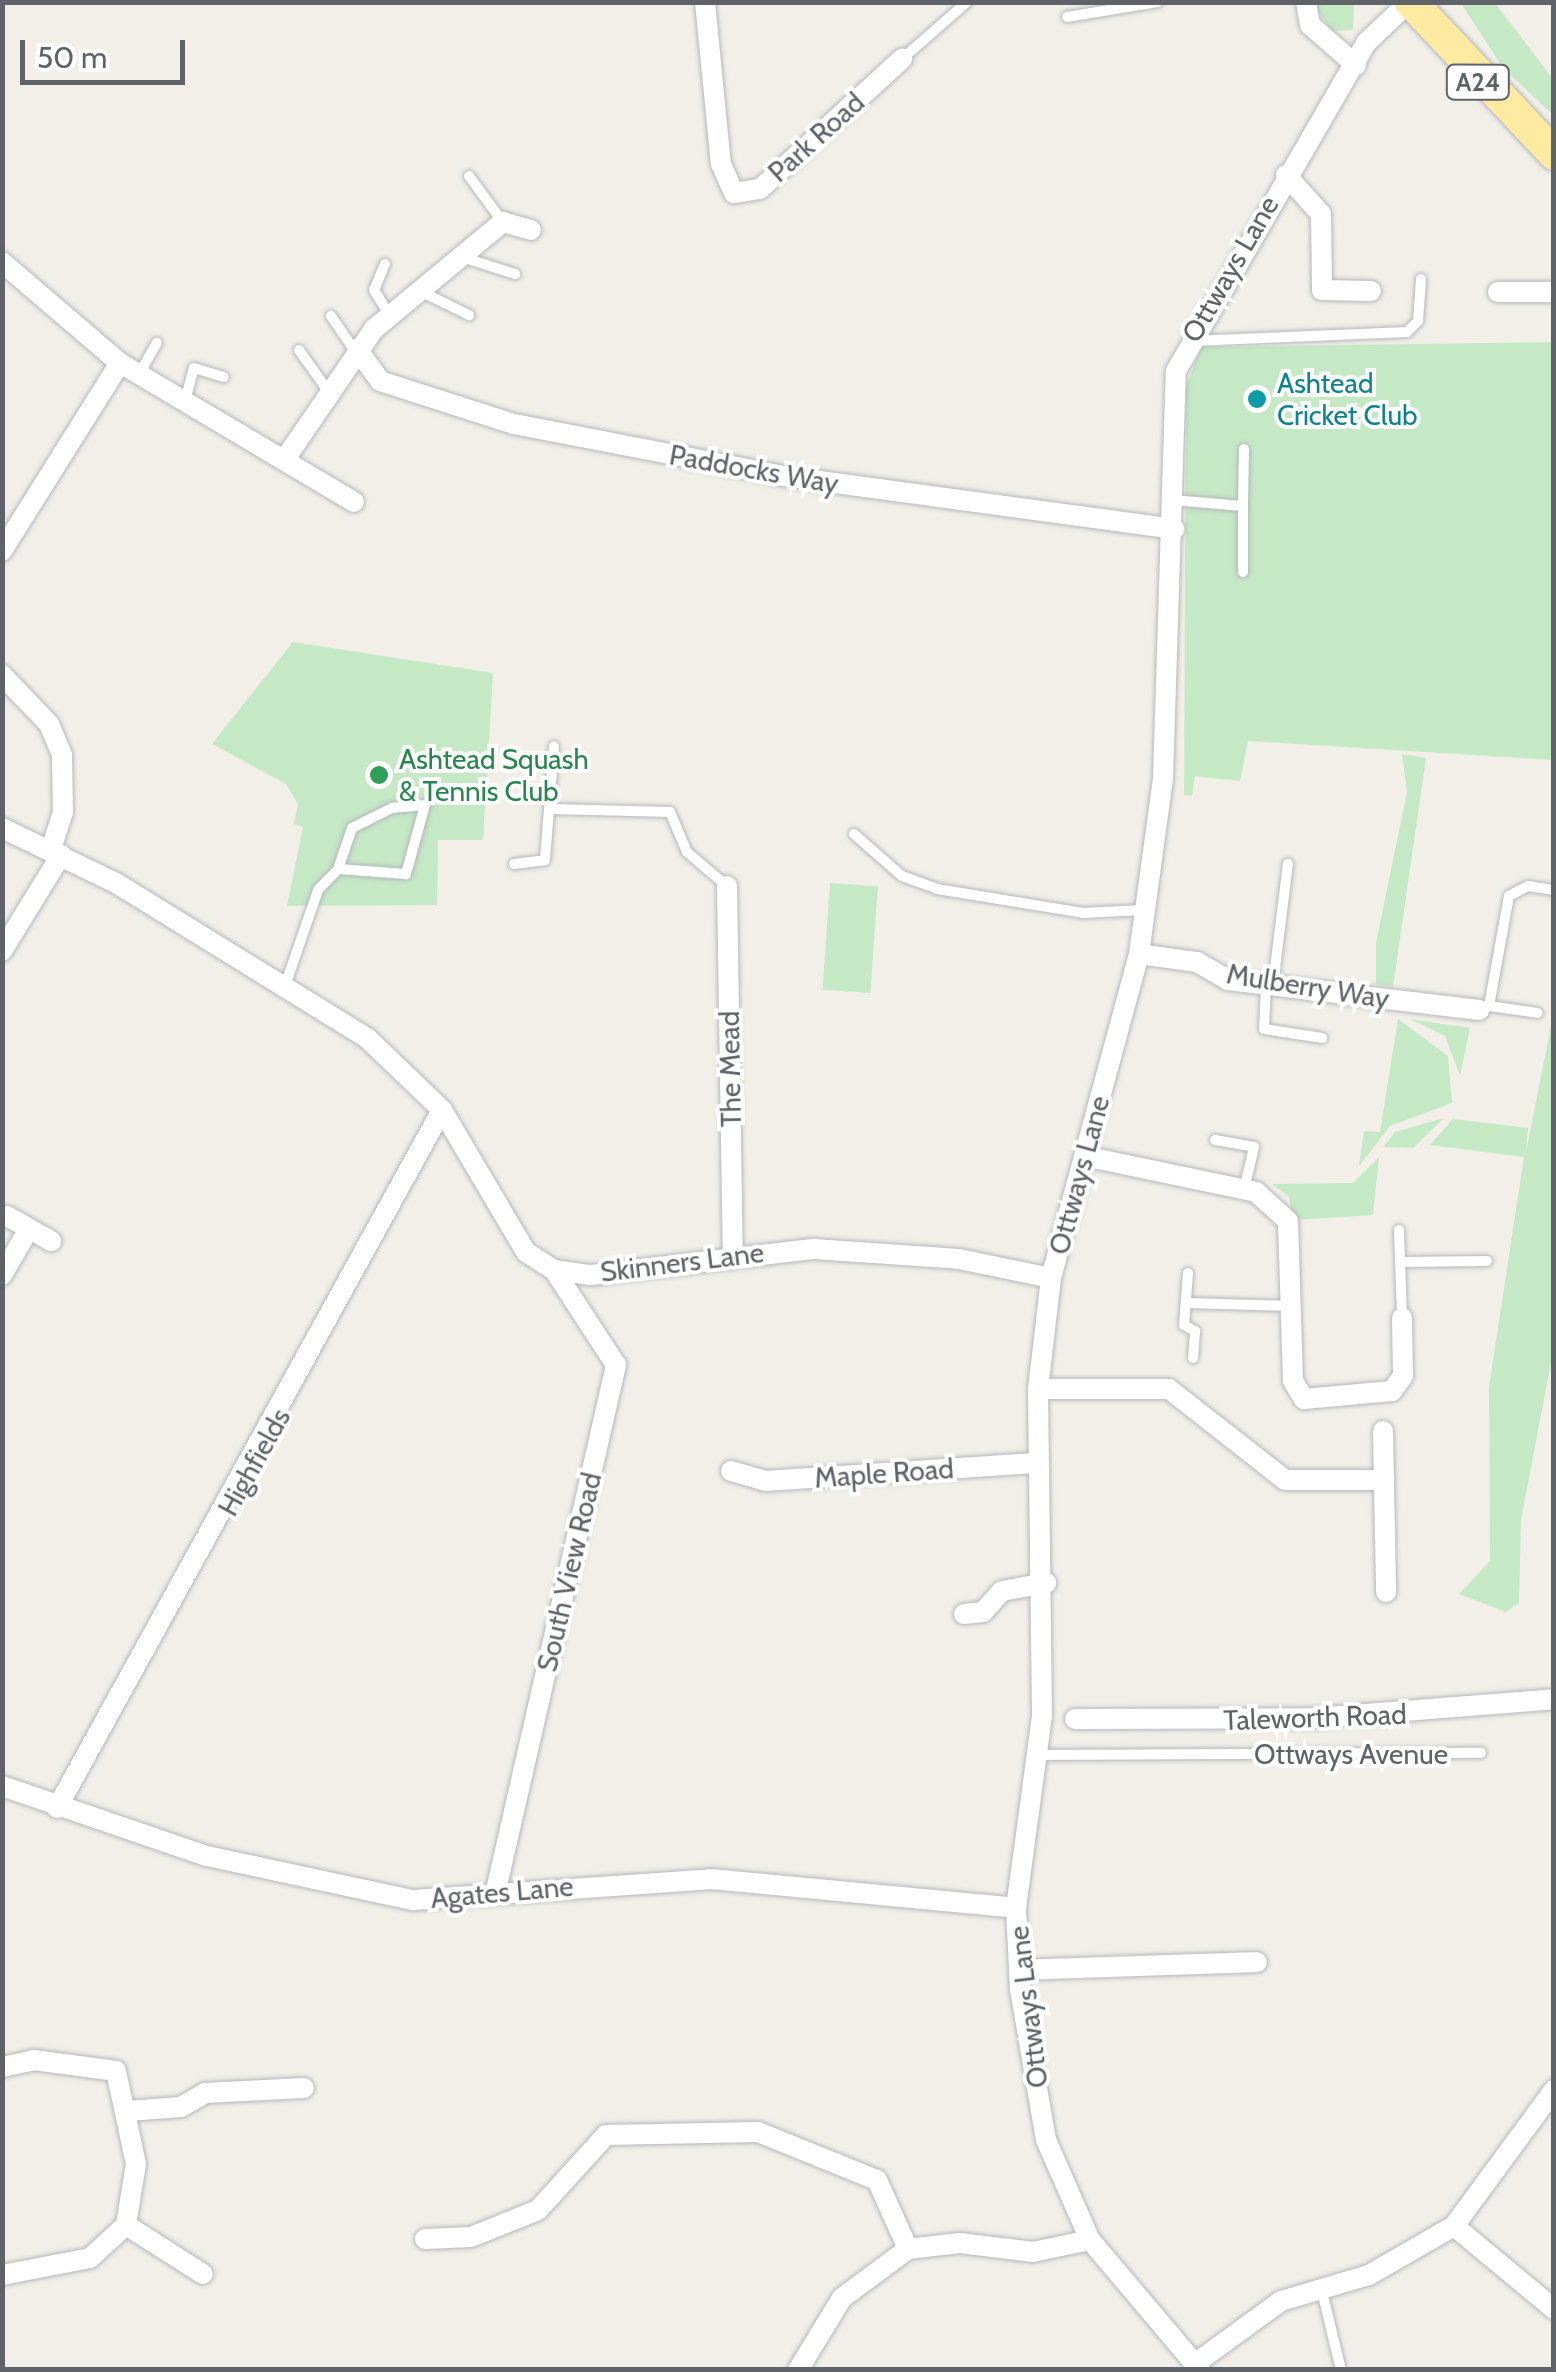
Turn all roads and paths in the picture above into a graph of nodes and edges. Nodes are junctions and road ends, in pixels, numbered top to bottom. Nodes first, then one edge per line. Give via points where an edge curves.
1 (705, 2) edge
2 (967, 2) edge
3 (1158, 2) edge
4 (1306, 2) edge
5 (1410, 2) edge
6 (1067, 17) dead end
7 (902, 58) joint
8 (1356, 65) junction
9 (1554, 154) edge
10 (1286, 175) junction
11 (469, 176) dead end
12 (503, 222) junction
13 (531, 230) dead end
14 (461, 257) junction
15 (2, 262) edge
16 (386, 264) dead end
17 (516, 274) dead end
18 (1421, 278) dead end
19 (420, 291) junction
20 (1371, 291) dead end
21 (1498, 292) dead end
22 (1554, 292) edge
23 (469, 315) dead end
24 (331, 316) dead end
25 (390, 316) junction
26 (1186, 341) junction
27 (157, 343) dead end
28 (299, 350) dead end
29 (356, 350) junction
30 (120, 363) junction
31 (140, 374) junction
32 (224, 377) dead end
33 (326, 388) junction
34 (185, 401) junction
35 (1244, 449) dead end
36 (284, 458) junction
37 (1172, 500) junction
38 (354, 502) dead end
39 (1244, 506) junction
40 (1174, 529) junction
41 (2, 551) edge
42 (1242, 572) dead end
43 (2, 675) edge
44 (554, 746) dead end
45 (552, 809) junction
46 (2, 828) edge
47 (854, 834) dead end
48 (56, 852) junction
49 (514, 864) dead end
50 (1288, 864) dead end
51 (338, 869) junction
52 (727, 886) joint
53 (1554, 890) edge
54 (1145, 910) junction
55 (2, 951) edge
56 (1139, 954) junction
57 (1270, 984) junction
58 (285, 986) junction
59 (1484, 1008) junction
60 (1538, 1013) dead end
61 (1322, 1038) dead end
62 (442, 1110) junction
63 (1215, 1140) dead end
64 (1084, 1156) junction
65 (1244, 1190) junction
66 (8, 1216) dead end
67 (29, 1228) junction
68 (1399, 1230) dead end
69 (51, 1241) dead end
70 (733, 1252) junction
71 (1487, 1261) dead end
72 (1400, 1262) junction
73 (554, 1270) junction
74 (1188, 1272) dead end
75 (2, 1275) edge
76 (1051, 1278) junction
77 (1186, 1303) junction
78 (1291, 1306) junction
79 (1402, 1318) joint
80 (1194, 1358) dead end
81 (1038, 1389) junction
82 (1383, 1431) dead end
83 (1038, 1463) junction
84 (731, 1471) dead end
85 (1384, 1480) junction
86 (1046, 1582) junction
87 (1386, 1592) dead end
88 (964, 1614) dead end
89 (1554, 1700) edge
90 (1075, 1719) dead end
91 (1481, 1753) dead end
92 (1040, 1754) junction
93 (2, 1786) edge
94 (57, 1808) junction
95 (496, 1890) junction
96 (1016, 1908) junction
97 (1256, 1962) dead end
98 (1019, 1970) junction
99 (2, 2067) edge
100 (304, 2088) dead end
101 (1554, 2090) edge
102 (128, 2111) junction
103 (126, 2225) junction
104 (1454, 2226) junction
105 (425, 2240) dead end
106 (1090, 2240) junction
107 (908, 2249) junction
108 (203, 2274) dead end
109 (2, 2276) edge
110 (1322, 2291) junction
111 (1554, 2309) edge
112 (1198, 2366) edge
113 (798, 2370) edge
114 (1340, 2370) edge

1 - 7 street, Park Road via 721,164 734,192 760,188
2 - 7 lane
3 - 6 lane
4 - 8 street via 1310,24
5 - 8 street, Ottways Lane
5 - 9 highway, A24
8 - 10 street, Ottways Lane
10 - 20 street via 1322,214 1322,290
10 - 26 street, Ottways Lane
11 - 12 lane
12 - 13 street
12 - 14 street
14 - 17 lane
14 - 19 street
15 - 30 street
16 - 25 lane via 374,290
18 - 26 lane via 1418,321 1407,332
19 - 23 lane
19 - 25 street
21 - 22 street
24 - 29 lane
25 - 29 street
26 - 37 street, Ottways Lane via 1170,414
27 - 31 lane
28 - 33 lane
29 - 33 street
29 - 40 street, Paddocks Way via 380,382 562,434 822,482
30 - 31 street
30 - 41 street
31 - 34 street
32 - 34 lane via 194,368
33 - 36 street
34 - 36 street
35 - 39 lane
36 - 38 street
37 - 39 lane
37 - 40 street, Ottways Lane
39 - 42 lane
40 - 54 street, Ottways Lane via 1163,779
43 - 48 street via 49,724 62,756 64,812
44 - 45 lane
45 - 49 lane via 545,860
45 - 52 lane via 670,812 687,852
46 - 48 street
47 - 54 lane via 902,876 937,889 1083,913
48 - 55 street
48 - 58 street
50 - 57 lane
51 - 51 lane via 352,828 392,808 425,805 406,874
51 - 58 lane via 318,890
52 - 70 street, The Mead
53 - 59 lane via 1528,886 1509,896
54 - 56 street, Ottways Lane
56 - 57 street, Mulberry Way
56 - 64 street, Ottways Lane
57 - 59 street, Mulberry Way
57 - 61 lane via 1264,1029
58 - 62 street via 367,1038
59 - 60 lane
62 - 73 street via 526,1252
62 - 94 street, Highfields
63 - 65 lane via 1254,1147
64 - 65 street
64 - 76 street, Ottways Lane
65 - 78 street via 1288,1221
66 - 67 street
67 - 69 street
67 - 75 street
68 - 72 lane
70 - 73 street, Skinners Lane via 591,1275
70 - 76 street, Skinners Lane via 940,1258
71 - 72 lane
72 - 79 lane
73 - 95 street, South View Road via 616,1365
74 - 77 lane
76 - 81 street, Ottways Lane
77 - 78 lane
77 - 80 lane
78 - 79 street via 1293,1362 1304,1399 1377,1397 1403,1376
81 - 83 street, Ottways Lane
81 - 85 street via 1169,1389 1284,1480
82 - 85 street
83 - 84 street, Maple Road via 764,1481
83 - 86 street, Ottways Lane
85 - 87 street
86 - 88 street via 1002,1591 983,1612
86 - 92 street, Ottways Lane
89 - 90 street, Taleworth Road via 1334,1717
91 - 92 lane, Ottways Avenue
92 - 96 street, Ottways Lane
93 - 94 street, Agates Lane
94 - 95 street, Agates Lane via 206,1856 413,1900
95 - 96 street, Agates Lane via 711,1879
96 - 98 street, Ottways Lane
97 - 98 street
98 - 106 street, Ottways Lane via 1046,2140
99 - 102 street via 34,2060 116,2071
100 - 102 street via 206,2093 181,2107
101 - 104 street
102 - 103 street via 136,2164
103 - 108 street
103 - 109 street via 90,2258
104 - 110 street via 1370,2275
104 - 111 street
105 - 107 street via 471,2237 538,2210 606,2135 758,2132 876,2180
106 - 107 street via 1033,2252
106 - 112 street, Ottways Lane
107 - 113 street via 842,2298
110 - 112 street via 1281,2301
110 - 114 lane

